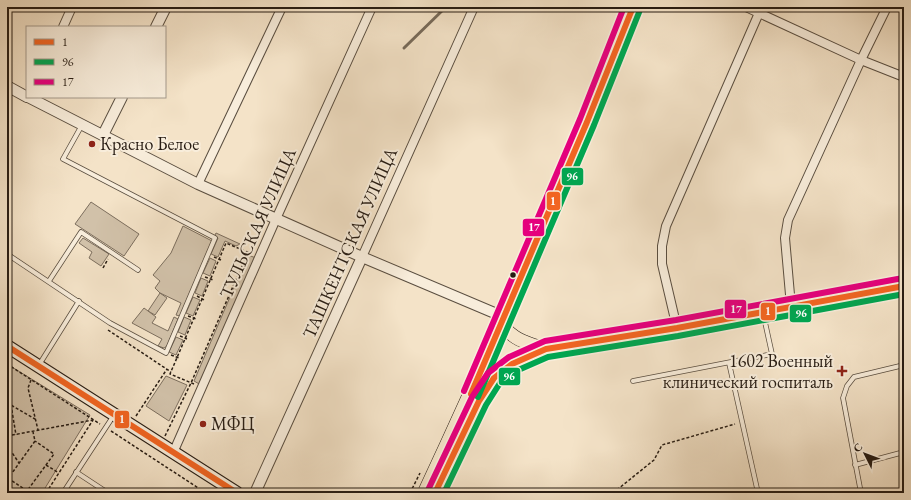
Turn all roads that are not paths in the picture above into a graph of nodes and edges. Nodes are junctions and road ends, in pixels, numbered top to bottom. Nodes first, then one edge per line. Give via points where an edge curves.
1 (72, 7) edge
2 (166, 7) edge
3 (282, 7) edge
4 (372, 7) edge
5 (474, 7) edge
6 (633, 7) edge
7 (746, 7) edge
8 (887, 7) edge
9 (759, 14) junction
10 (63, 26) edge
11 (156, 26) edge
12 (861, 60) junction
13 (904, 77) edge
14 (7, 86) edge
15 (26, 96) edge
16 (30, 98) edge
17 (122, 98) edge
18 (82, 124) junction
19 (103, 135) junction
20 (198, 184) junction
21 (276, 219) junction
22 (7, 254) edge
23 (362, 257) junction
24 (138, 270) dead end
25 (49, 281) junction
26 (904, 286) edge
27 (79, 301) junction
28 (791, 306) junction
29 (763, 311) junction
30 (503, 321) junction
31 (677, 328) junction
32 (7, 346) edge
33 (546, 349) junction
34 (729, 363) junction
35 (904, 365) edge
36 (38, 366) junction
37 (633, 381) dead end
38 (114, 415) junction
39 (904, 452) edge
40 (174, 453) junction
41 (855, 465) junction
42 (76, 472) junction
43 (63, 493) edge
44 (108, 493) edge
45 (237, 493) edge
46 (256, 493) edge
47 (424, 493) edge
48 (435, 493) edge
49 (758, 493) edge
50 (861, 493) edge

1 - 10 street
2 - 11 street
3 - 20 street
4 - 21 street, ТУЛЬСКАЯ УЛИЦА
5 - 23 street, ТАШКЕНТСКАЯ УЛИЦА
6 - 30 main road via 588,122
7 - 9 street
8 - 12 street
9 - 12 street
9 - 31 street via 666,226 662,264
12 - 13 street
12 - 28 street via 788,220 785,238
14 - 15 street
16 - 18 street
17 - 19 street
18 - 19 street
18 - 27 lane via 63,159 216,238 166,353 110,323
19 - 20 street
20 - 21 street
21 - 23 street
21 - 40 street, ТУЛЬСКАЯ УЛИЦА
22 - 25 lane
23 - 30 street
23 - 46 street, ТАШКЕНТСКАЯ УЛИЦА
24 - 25 lane via 81,232
25 - 27 lane
26 - 28 main road
27 - 36 lane
28 - 29 main road
29 - 31 main road
29 - 34 lane via 772,354
30 - 33 main road via 508,332 524,343
30 - 47 main road
31 - 33 main road
32 - 36 main road
33 - 48 main road via 512,364 494,378 479,401
34 - 37 lane
34 - 49 lane
35 - 41 lane via 854,377 847,386 843,398
36 - 38 main road
38 - 40 main road
38 - 42 lane
39 - 41 lane
40 - 45 main road
41 - 50 lane
42 - 43 lane
42 - 44 lane

